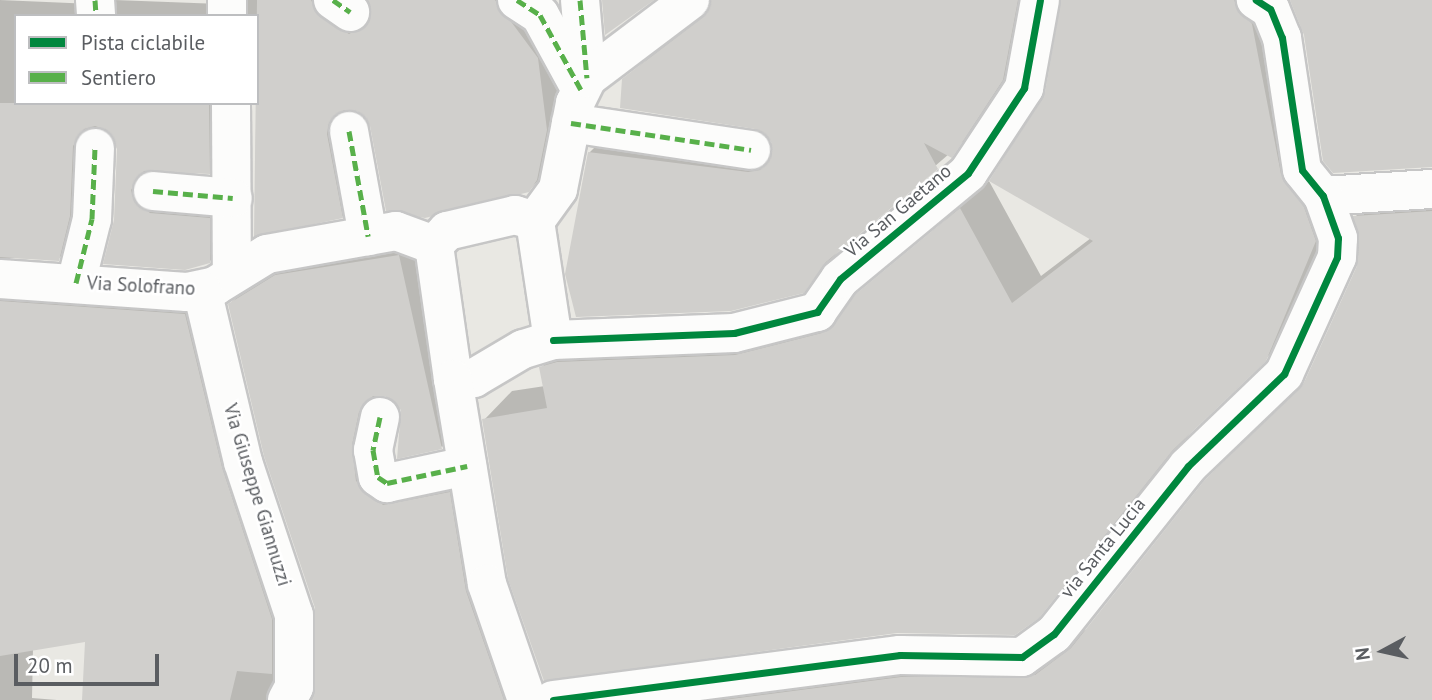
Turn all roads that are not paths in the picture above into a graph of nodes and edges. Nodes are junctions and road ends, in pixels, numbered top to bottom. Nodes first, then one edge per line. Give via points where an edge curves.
1 (517, 0) edge
2 (580, 0) edge
3 (690, 0) edge
4 (1040, 0) edge
5 (1256, 0) edge
6 (580, 97) junction
7 (231, 105) edge
8 (349, 131) dead end
9 (95, 148) dead end
10 (751, 150) dead end
11 (1432, 189) edge
12 (153, 191) dead end
13 (1324, 196) junction
14 (233, 198) junction
15 (535, 221) junction
16 (368, 236) junction
17 (434, 244) junction
18 (0, 279) edge
19 (217, 282) junction
20 (76, 283) junction
21 (553, 340) junction
22 (453, 379) junction
23 (380, 417) dead end
24 (467, 466) junction
25 (287, 700) edge
26 (527, 700) edge
27 (553, 700) edge

1 - 6 street via 540,15
2 - 6 street
3 - 6 street
4 - 21 street, Via San Gaetano via 1024,88 968,173 840,279 817,312 734,333
5 - 13 street, via Santa Lucia via 1270,9 1282,38 1302,170
6 - 10 street
6 - 15 street via 558,189
7 - 14 street, Via Giuseppe Giannuzzi
8 - 16 street
9 - 20 street via 92,219
11 - 13 street
12 - 14 street
13 - 27 street, via Santa Lucia via 1338,238 1337,257 1284,374 1188,466 1054,634 1022,657 900,655
14 - 19 street, Via Giuseppe Giannuzzi
15 - 17 street via 515,215 447,231
15 - 21 street
16 - 17 street via 411,232
16 - 19 street via 267,254
17 - 22 street
18 - 20 street, Via Solofrano
19 - 20 street, Via Solofrano
19 - 25 street, Via Giuseppe Giannuzzi via 243,462 294,615 294,687
21 - 22 street, Via San Gaetano via 523,349 474,378
22 - 24 street
23 - 24 street via 373,450 378,477 387,482
24 - 26 street via 486,584

